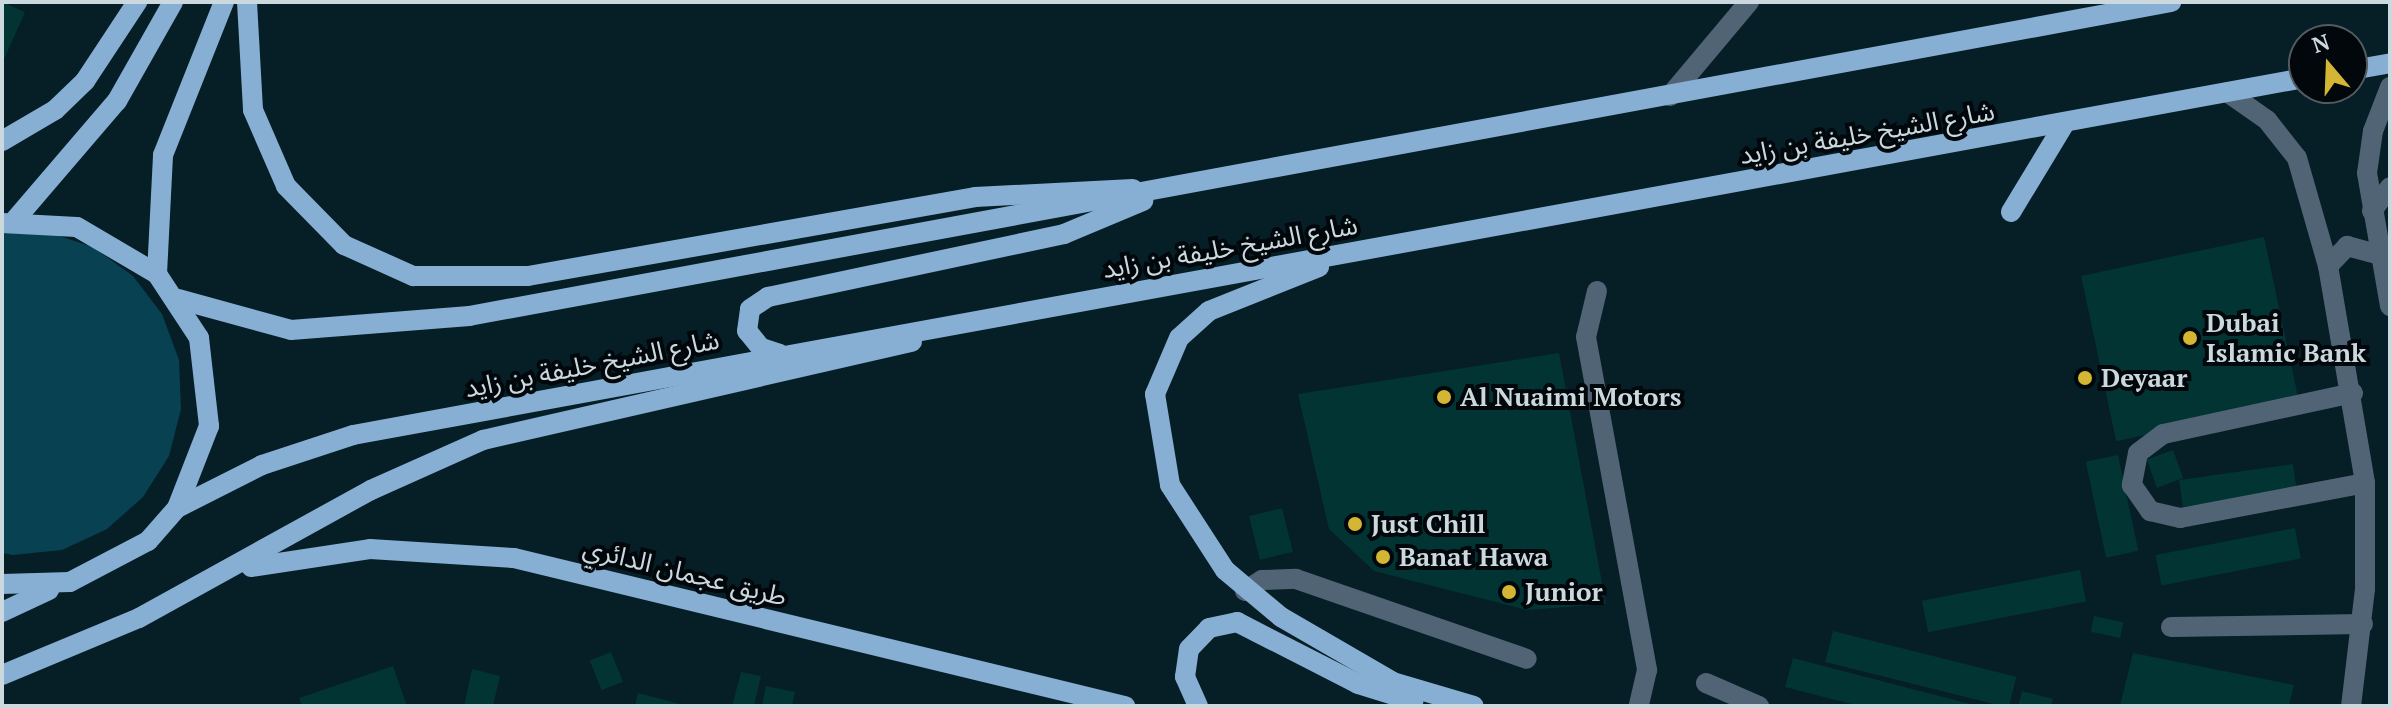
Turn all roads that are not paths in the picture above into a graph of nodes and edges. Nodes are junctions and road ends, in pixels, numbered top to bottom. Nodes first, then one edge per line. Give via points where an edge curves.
1 (137, 2) edge
2 (173, 2) edge
3 (224, 2) edge
4 (247, 2) edge
5 (1749, 2) edge
6 (2171, 2) edge
7 (2390, 63) edge
8 (2368, 67) edge
9 (2288, 81) edge
10 (2390, 87) edge
11 (2227, 92) junction
12 (1670, 96) junction
13 (2065, 123) junction
14 (2, 141) edge
15 (2390, 187) edge
16 (1161, 191) junction
17 (2372, 211) junction
18 (2011, 212) dead end
19 (8, 222) edge
20 (1379, 246) junction
21 (2380, 255) junction
22 (2328, 266) junction
23 (157, 274) junction
24 (1597, 291) dead end
25 (178, 299) junction
26 (2390, 306) edge
27 (1001, 314) junction
28 (782, 354) junction
29 (2353, 393) junction
30 (2365, 483) junction
31 (177, 508) junction
32 (228, 573) junction
33 (70, 582) junction
34 (2, 584) edge
35 (1245, 591) junction
36 (2, 612) edge
37 (2363, 624) junction
38 (2171, 627) dead end
39 (1527, 659) dead end
40 (2, 675) edge
41 (1706, 683) dead end
42 (1470, 705) edge
43 (1125, 706) edge
44 (1198, 706) edge
45 (1639, 706) edge
46 (1759, 706) edge
47 (2351, 706) edge

1 - 14 main road via 85,81 55,110
2 - 19 main road via 117,101
3 - 23 main road via 163,155
4 - 16 main road via 253,110 286,186 344,245 413,276 528,276 1022,190
5 - 12 street
6 - 12 main road
7 - 8 main road
9 - 11 main road, شارع الشيخ خليفة بن زايد
10 - 17 street via 2368,152
11 - 13 main road, شارع الشيخ خليفة بن زايد
11 - 22 street via 2267,120 2297,158
12 - 16 main road
13 - 18 main road
13 - 20 main road, شارع الشيخ خليفة بن زايد
15 - 17 street
16 - 25 main road via 635,290 369,328 252,325
16 - 28 main road via 1064,234 768,297 750,309 747,331 761,348
17 - 21 street
19 - 23 main road via 77,227
20 - 27 main road, شارع الشيخ خليفة بن زايد
20 - 35 main road via 1209,311 1179,338 1160,373 1156,430 1170,485 1205,547
21 - 22 street via 2347,246
21 - 26 street
22 - 29 street
23 - 25 main road
24 - 45 street via 1586,337 1647,670
25 - 31 main road via 199,338 209,426
27 - 28 main road, شارع الشيخ خليفة بن زايد
27 - 32 main road via 870,354 483,440 371,490
28 - 31 main road, شارع الشيخ خليفة بن زايد via 353,435 262,465
29 - 30 street
29 - 30 street via 2163,434 2138,453 2132,485 2150,511 2180,518
30 - 37 street
31 - 33 main road via 148,541
32 - 40 main road
32 - 43 main road, طريق عجمان الدائري via 370,549 498,555
33 - 34 main road
33 - 36 main road
35 - 39 street via 1262,580 1296,579
35 - 42 main road via 1352,662
37 - 38 street
37 - 47 street
41 - 46 street
42 - 44 main road via 1384,694 1237,622 1209,628 1189,649 1185,677

